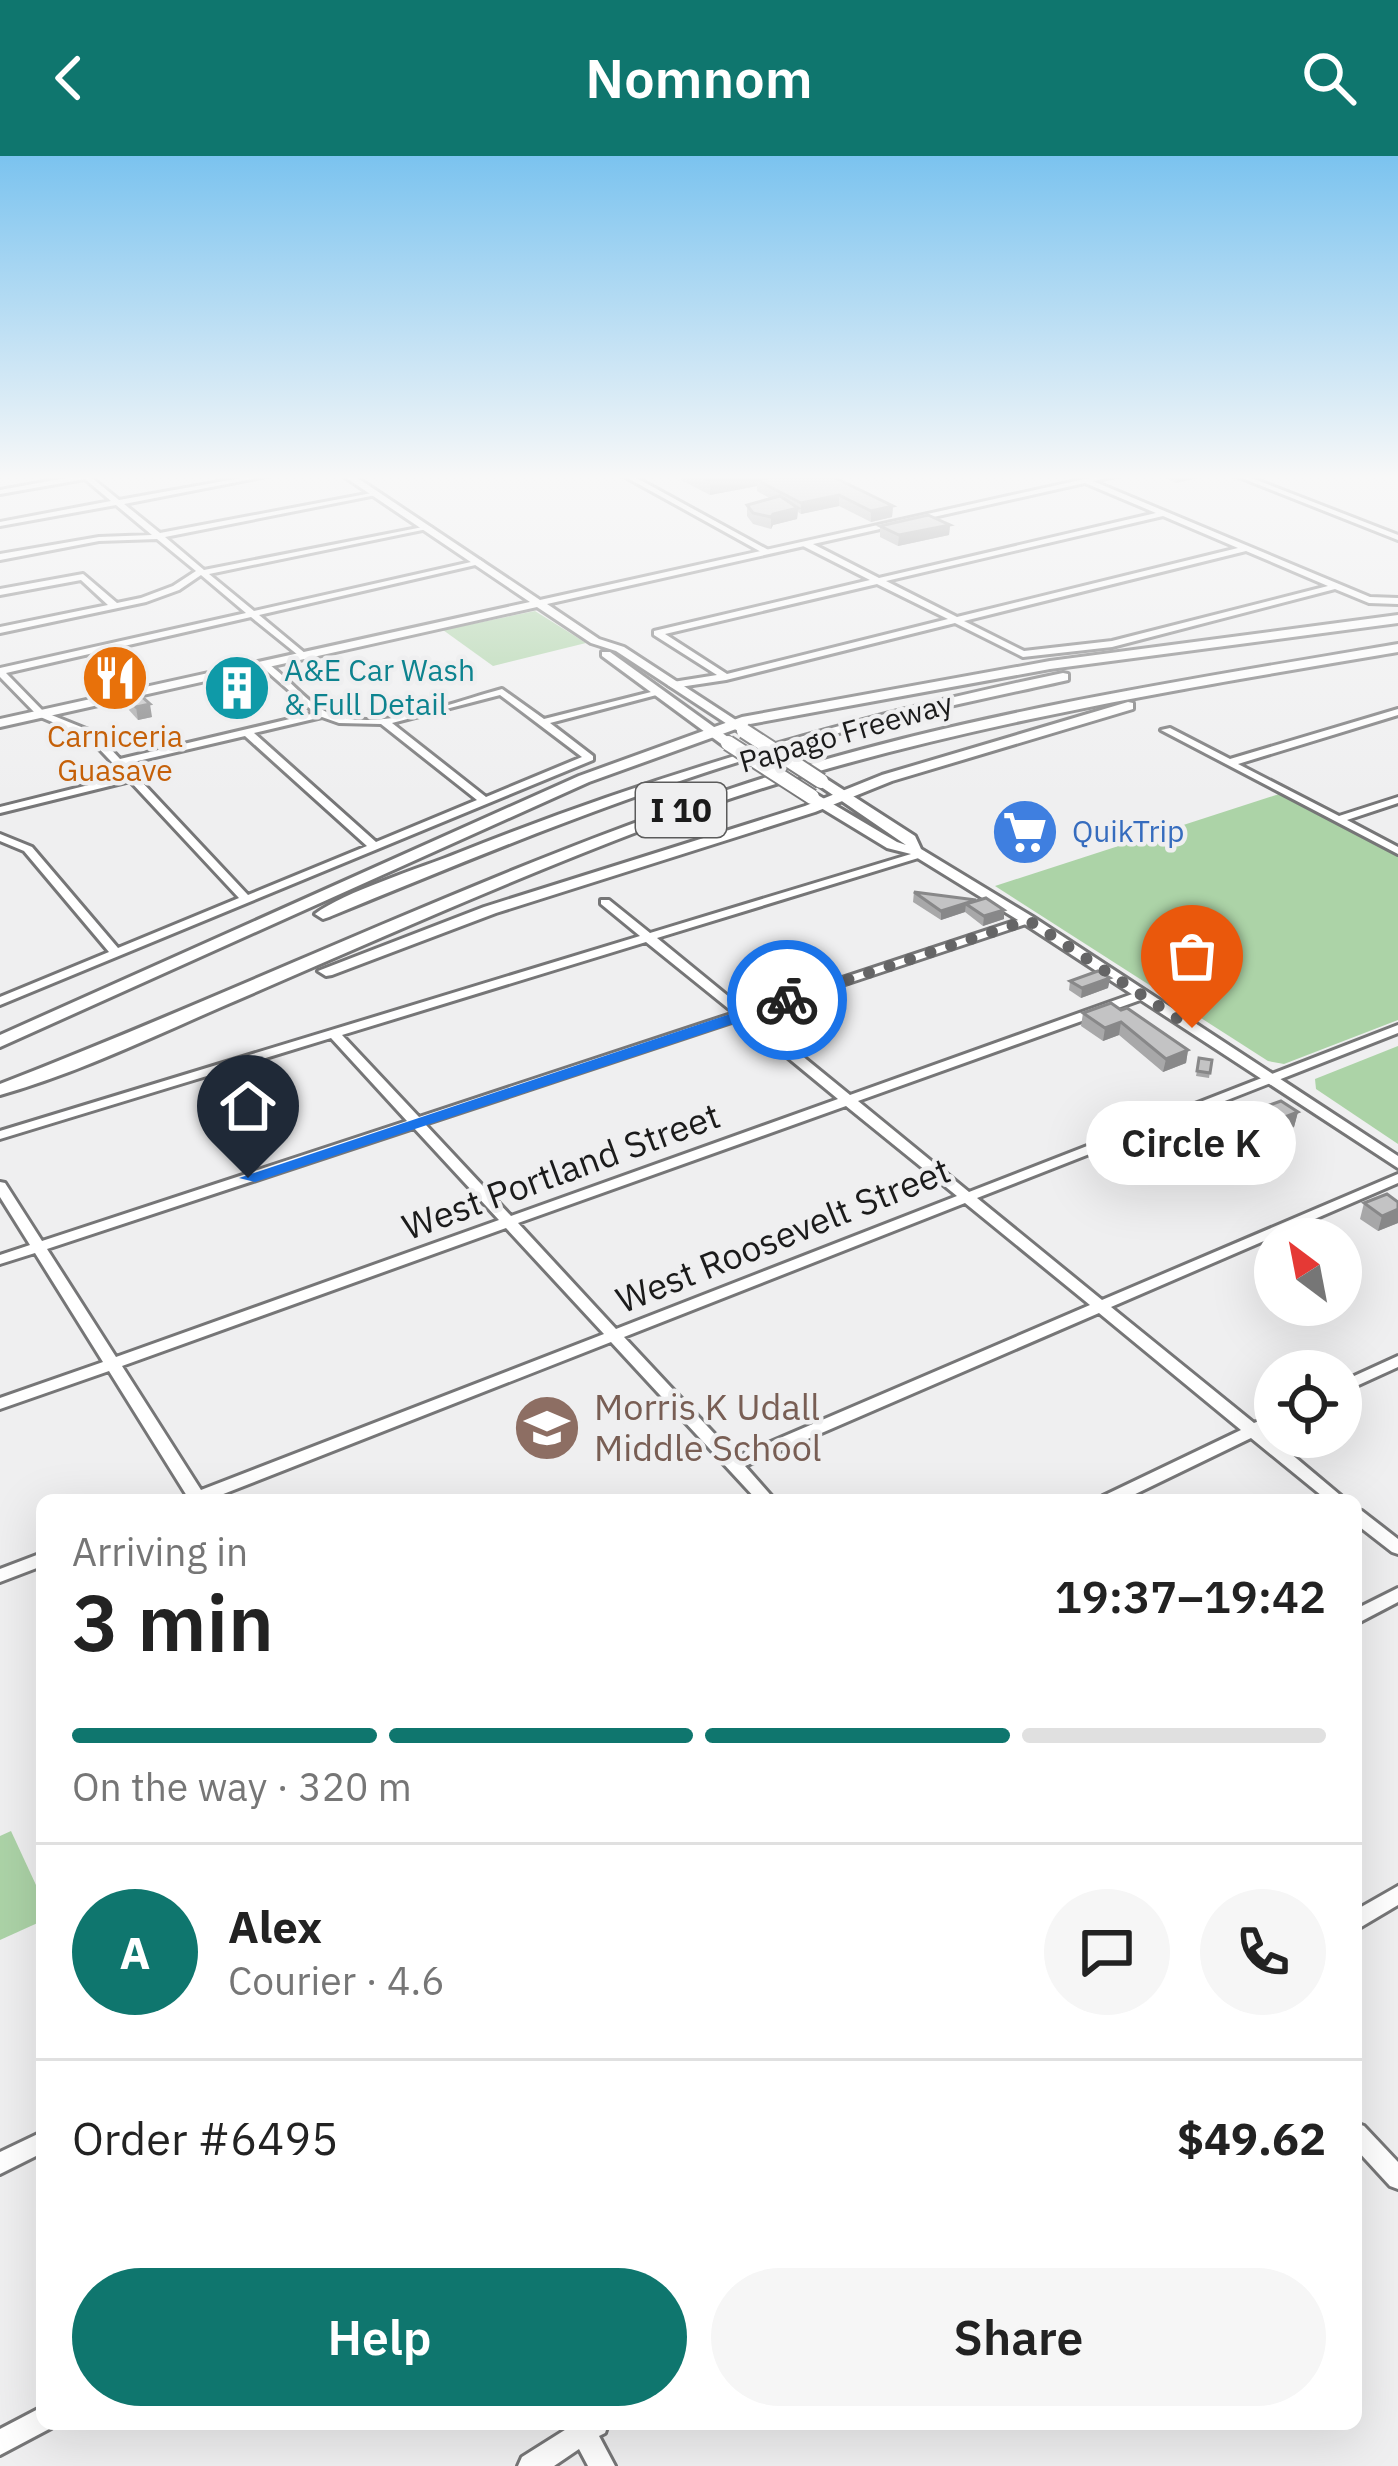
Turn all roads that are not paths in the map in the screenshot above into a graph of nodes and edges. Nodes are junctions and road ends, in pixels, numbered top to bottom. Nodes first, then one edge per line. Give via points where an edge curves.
1 (55, 583) edge
2 (88, 583) edge
3 (177, 583) edge
4 (214, 583) edge
5 (387, 583) edge
6 (509, 583) edge
7 (630, 583) edge
8 (868, 583) edge
9 (880, 583) edge
10 (1107, 583) edge
11 (1329, 583) edge
12 (1336, 586) junction
13 (0, 592) edge
14 (1398, 601) edge
15 (539, 603) junction
16 (116, 607) junction
17 (250, 612) junction
18 (1398, 620) edge
19 (954, 621) junction
20 (0, 630) edge
21 (595, 641) junction
22 (1398, 650) edge
23 (303, 656) junction
24 (264, 664) junction
25 (0, 672) edge
26 (726, 677) junction
27 (673, 685) junction
28 (659, 693) junction
29 (1398, 712) edge
30 (41, 714) junction
31 (322, 714) junction
32 (383, 721) junction
33 (543, 722) junction
34 (0, 723) edge
35 (739, 728) junction
36 (1166, 730) dead end
37 (247, 732) junction
38 (716, 735) junction
39 (118, 763) junction
40 (1229, 763) junction
41 (130, 778) junction
42 (837, 792) junction
43 (817, 800) junction
44 (1398, 800) edge
45 (485, 801) junction
46 (0, 810) edge
47 (1338, 820) junction
48 (0, 837) edge
49 (374, 846) junction
50 (1398, 851) edge
51 (918, 853) junction
52 (246, 899) junction
53 (605, 902) dead end
54 (1028, 920) junction
55 (650, 937) junction
56 (115, 952) junction
57 (1142, 995) junction
58 (0, 1001) edge
59 (744, 1014) junction
60 (1398, 1029) edge
61 (334, 1034) junction
62 (0, 1043) edge
63 (1270, 1079) junction
64 (0, 1092) edge
65 (849, 1100) junction
66 (416, 1122) junction
67 (0, 1135) edge
68 (1398, 1163) edge
69 (1398, 1178) edge
70 (0, 1186) edge
71 (969, 1197) junction
72 (508, 1222) junction
73 (39, 1248) junction
74 (0, 1260) edge
75 (1101, 1306) junction
76 (615, 1337) junction
77 (1398, 1360) edge
78 (112, 1364) junction
79 (1362, 1378) edge
80 (0, 1404) edge
81 (1254, 1431) joint
82 (1287, 1458) edge
83 (734, 1464) junction
84 (192, 1494) edge
85 (208, 1494) edge
86 (762, 1494) edge
87 (1122, 1494) edge
88 (1331, 1494) edge
89 (1362, 1520) edge
90 (1398, 1548) edge
91 (36, 1561) edge
92 (0, 1576) edge
93 (1398, 1594) edge
94 (1362, 1614) edge
95 (1398, 1894) edge
96 (1362, 1917) edge
97 (1362, 2139) edge
98 (36, 2145) edge
99 (0, 2163) edge
100 (1398, 2178) edge
101 (36, 2422) edge
102 (582, 2430) edge
103 (587, 2430) edge
104 (0, 2443) edge
105 (531, 2466) edge
106 (602, 2466) edge

1 - 13 street
2 - 16 street
3 - 16 street
4 - 17 street
5 - 17 street
6 - 15 main road
7 - 15 main road
8 - 26 street via 657,633
9 - 19 street
10 - 19 street
11 - 12 street
12 - 14 street via 1374,602
12 - 19 street via 1112,644 1023,654
15 - 21 main road
15 - 23 main road
16 - 20 street
17 - 23 street
17 - 25 street
18 - 35 highway via 1008,672
18 - 62 highway, Papago Freeway / I 10 via 1036,682 726,760 533,828
19 - 26 street
21 - 27 main road
21 - 28 main road
22 - 42 highway via 1126,706
22 - 64 highway, Papago Freeway / I 10 via 1031,712 743,789 581,848
23 - 24 main road
24 - 30 main road
24 - 31 street
25 - 30 street
26 - 27 street
27 - 35 main road
28 - 33 street
28 - 38 main road
29 - 40 street
30 - 34 main road
30 - 39 street via 86,730
31 - 32 street
31 - 37 street
32 - 33 street via 502,692
32 - 45 street
33 - 45 street via 589,758
35 - 38 highway
35 - 42 main road, bridge
36 - 40 street
37 - 39 street
37 - 49 street
38 - 43 main road, bridge
38 - 62 highway via 584,779
39 - 41 street
40 - 47 street
41 - 46 street
41 - 52 street
42 - 43 highway
42 - 51 main road via 910,839
43 - 51 main road
43 - 64 highway via 490,910
44 - 47 street
45 - 49 street
47 - 50 street
48 - 56 street via 28,849
49 - 52 street
51 - 54 main road
51 - 55 street
52 - 56 street
53 - 55 street
54 - 57 main road
54 - 59 street
55 - 59 street
55 - 61 street
56 - 58 street
57 - 63 main road
57 - 65 street, West Portland Street
59 - 65 street
59 - 66 street
60 - 63 street, West Roosevelt Street
61 - 66 street
61 - 67 street
63 - 68 main road
63 - 71 street, West Roosevelt Street
65 - 71 street
65 - 72 street, West Portland Street
66 - 72 street
66 - 73 street
69 - 75 street
70 - 73 street
71 - 75 street
71 - 76 street, West Roosevelt Street
72 - 76 street
72 - 78 street, West Portland Street
73 - 74 street
73 - 78 street
75 - 81 street
75 - 83 street
76 - 83 street
76 - 85 street, West Roosevelt Street
77 - 79 street
78 - 80 street, West Portland Street
78 - 84 street
81 - 87 street
82 - 88 street
83 - 86 street
89 - 90 street
91 - 92 street
93 - 94 street
95 - 96 street
97 - 100 street
98 - 99 street
101 - 104 street
102 - 105 street
103 - 106 street

